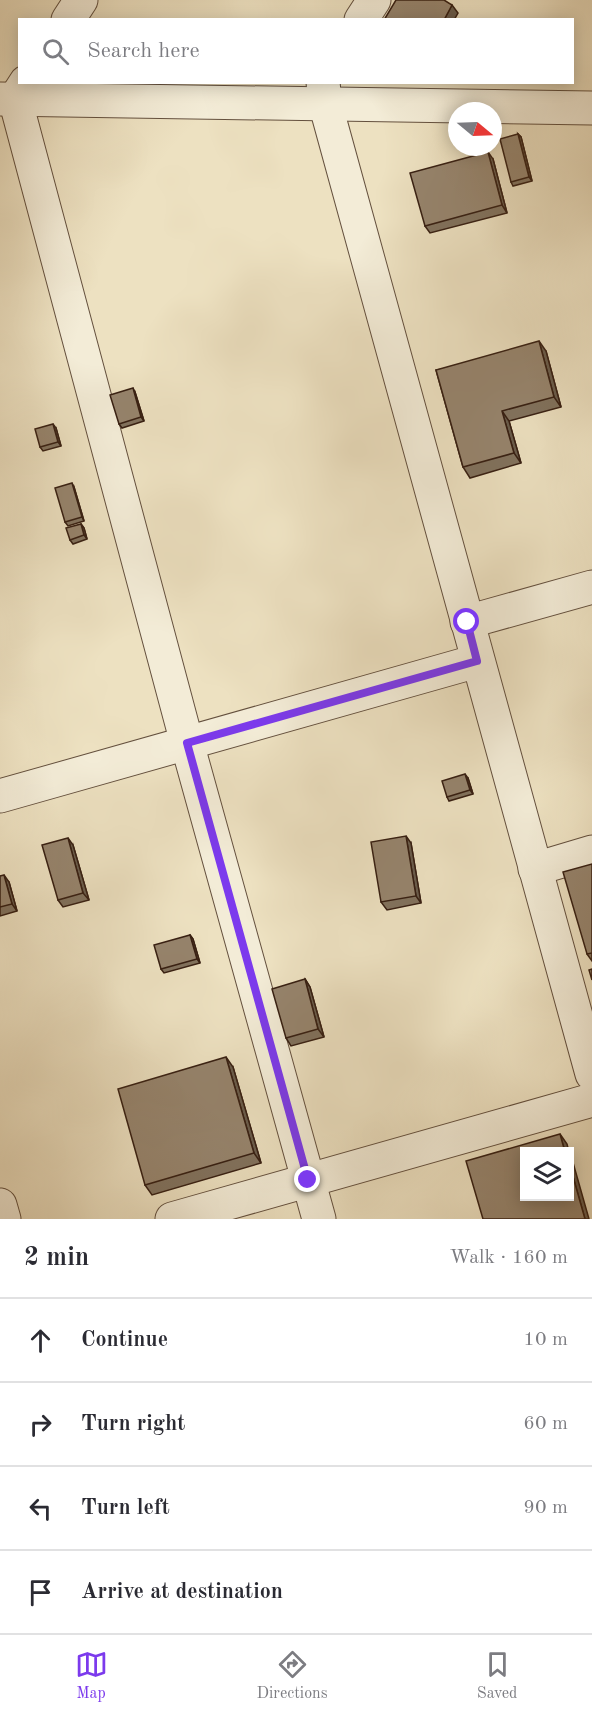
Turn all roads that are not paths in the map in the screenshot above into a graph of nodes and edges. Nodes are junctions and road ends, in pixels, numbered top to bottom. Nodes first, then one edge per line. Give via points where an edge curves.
1 (81, 0) edge
2 (374, 0) edge
3 (69, 18) edge
4 (362, 18) edge
5 (14, 93) edge
6 (324, 93) edge
7 (591, 106) edge
8 (592, 586) edge
9 (467, 622) junction
10 (477, 661) junction
11 (187, 743) junction
12 (0, 796) edge
13 (592, 852) edge
14 (535, 868) junction
15 (592, 1074) edge
16 (592, 1100) edge
17 (308, 1180) junction
18 (0, 1205) edge
19 (4, 1219) edge
20 (172, 1219) edge
21 (319, 1219) edge

1 - 3 street
2 - 4 street
5 - 6 street
5 - 11 street
6 - 7 street
6 - 9 street
8 - 9 street
9 - 10 street
10 - 11 street
10 - 14 street
11 - 12 street
11 - 17 street
13 - 14 street
14 - 15 street
16 - 17 street
17 - 20 street
17 - 21 street
18 - 19 street

